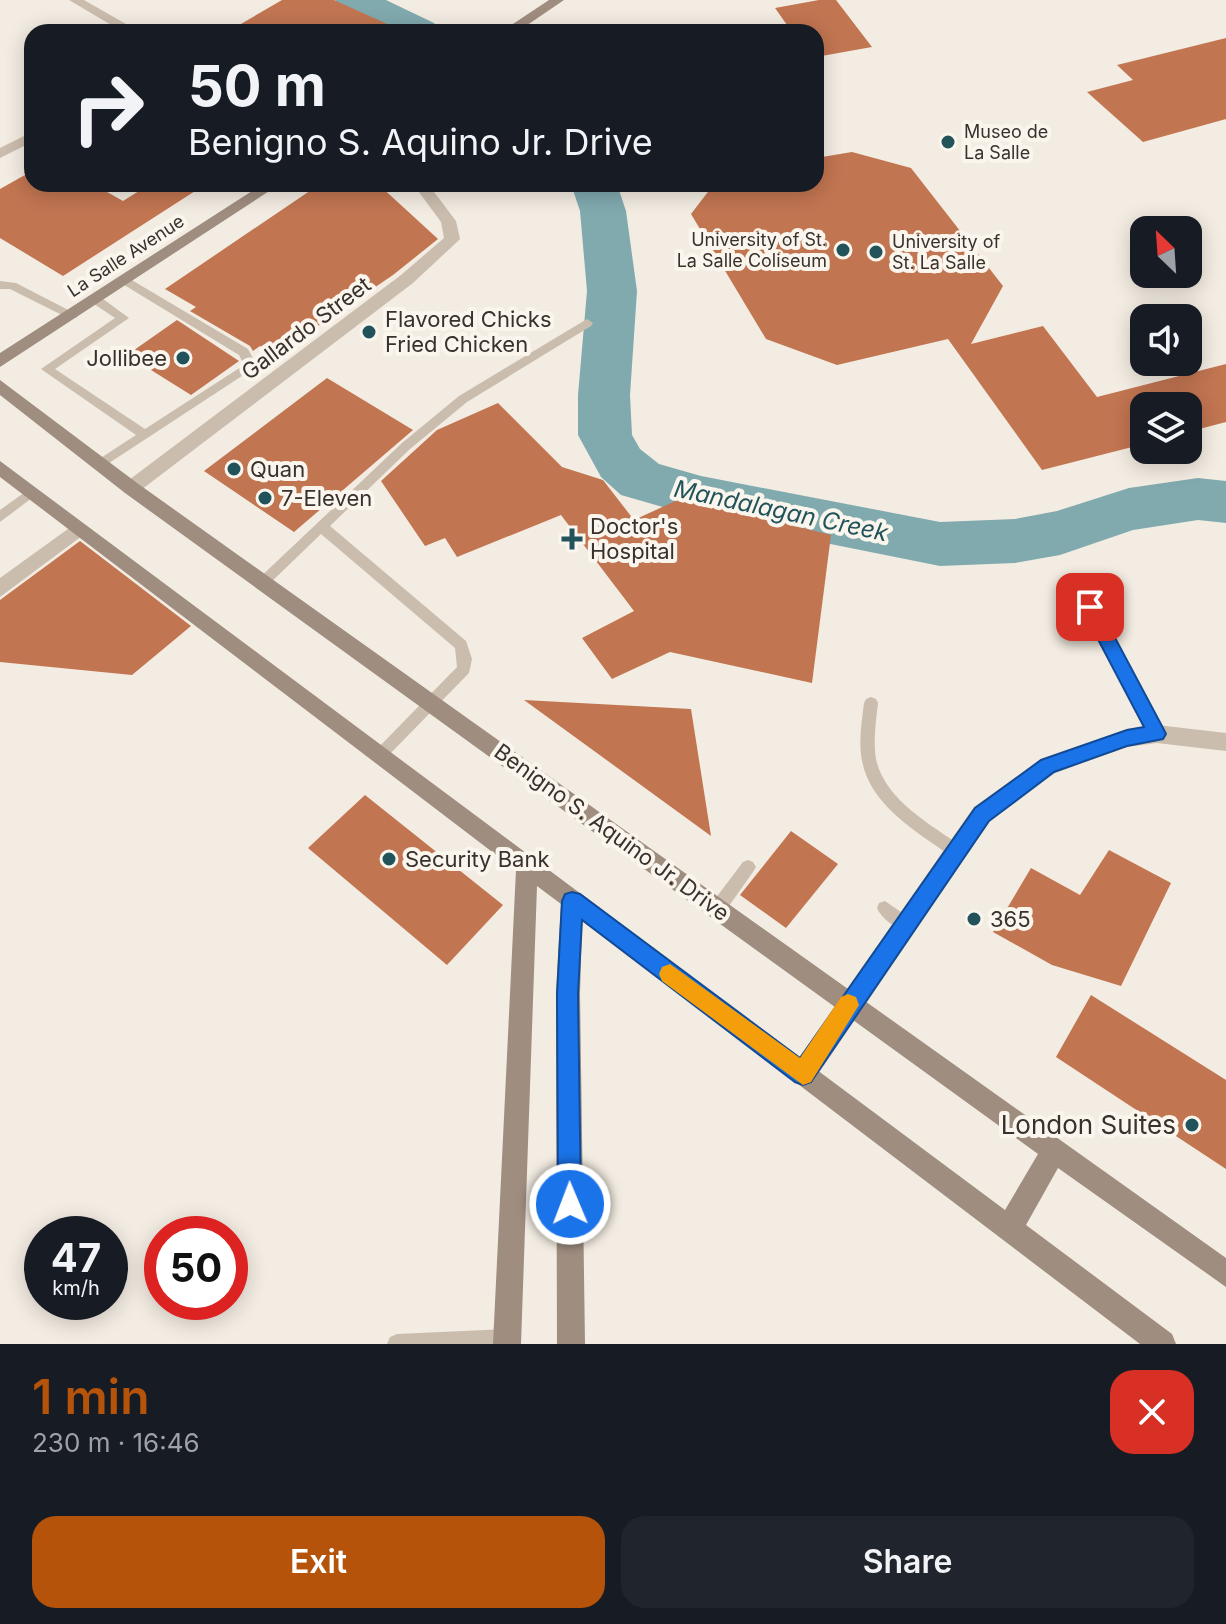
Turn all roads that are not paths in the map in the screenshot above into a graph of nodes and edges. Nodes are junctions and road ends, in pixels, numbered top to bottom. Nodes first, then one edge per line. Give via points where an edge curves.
1 (75, 0) edge
2 (558, 0) edge
3 (118, 24) edge
4 (520, 24) edge
5 (24, 140) edge
6 (0, 154) edge
7 (261, 192) edge
8 (426, 192) edge
9 (125, 280) junction
10 (0, 285) edge
11 (95, 299) junction
12 (72, 315) junction
13 (587, 323) dead end
14 (0, 361) edge
15 (0, 386) edge
16 (145, 435) junction
17 (100, 464) junction
18 (0, 468) edge
19 (131, 488) junction
20 (32, 492) junction
21 (0, 517) edge
22 (322, 527) junction
23 (79, 528) junction
24 (262, 582) junction
25 (0, 589) edge
26 (1090, 607) dead end
27 (871, 703) dead end
28 (433, 704) junction
29 (1157, 734) junction
30 (1226, 742) edge
31 (379, 756) junction
32 (956, 851) junction
33 (527, 867) junction
34 (748, 867) dead end
35 (572, 901) junction
36 (718, 908) junction
37 (885, 908) dead end
38 (905, 924) junction
39 (850, 1002) junction
40 (803, 1074) junction
41 (1055, 1149) junction
42 (1009, 1229) junction
43 (1226, 1274) edge
44 (507, 1341) edge
45 (397, 1344) edge
46 (571, 1344) edge
47 (1162, 1344) edge

1 - 3 street
2 - 4 main road
5 - 6 street
7 - 9 main road, La Salle Avenue
8 - 19 street, Gallardo Street via 448,221 452,239 407,279
9 - 11 main road, La Salle Avenue
9 - 16 lane via 244,352 251,366
10 - 12 lane
11 - 12 main road, La Salle Avenue
11 - 16 lane via 123,318 47,369
12 - 14 main road, La Salle Avenue
13 - 22 lane via 463,399
15 - 17 main road, Benigno S. Aquino Jr. Drive
16 - 17 lane
17 - 19 main road, Benigno S. Aquino Jr. Drive
18 - 20 main road
19 - 24 main road, Benigno S. Aquino Jr. Drive
20 - 21 lane
20 - 23 main road
22 - 24 lane
22 - 28 lane via 461,645 464,669
23 - 25 street
23 - 31 main road
24 - 28 main road, Benigno S. Aquino Jr. Drive
26 - 29 lane
27 - 32 lane via 869,761 882,790
28 - 31 lane
28 - 36 main road, Benigno S. Aquino Jr. Drive
29 - 30 street
29 - 32 street via 1127,738 1048,766 982,814
31 - 33 main road
32 - 38 street
33 - 35 main road
33 - 44 main road
34 - 36 lane
35 - 40 main road
35 - 46 main road
36 - 39 main road, Benigno S. Aquino Jr. Drive
37 - 38 lane
38 - 39 street
39 - 40 street
39 - 41 main road, Benigno S. Aquino Jr. Drive
40 - 42 main road
41 - 42 main road
41 - 43 main road, Benigno S. Aquino Jr. Drive
42 - 47 main road
44 - 45 lane

